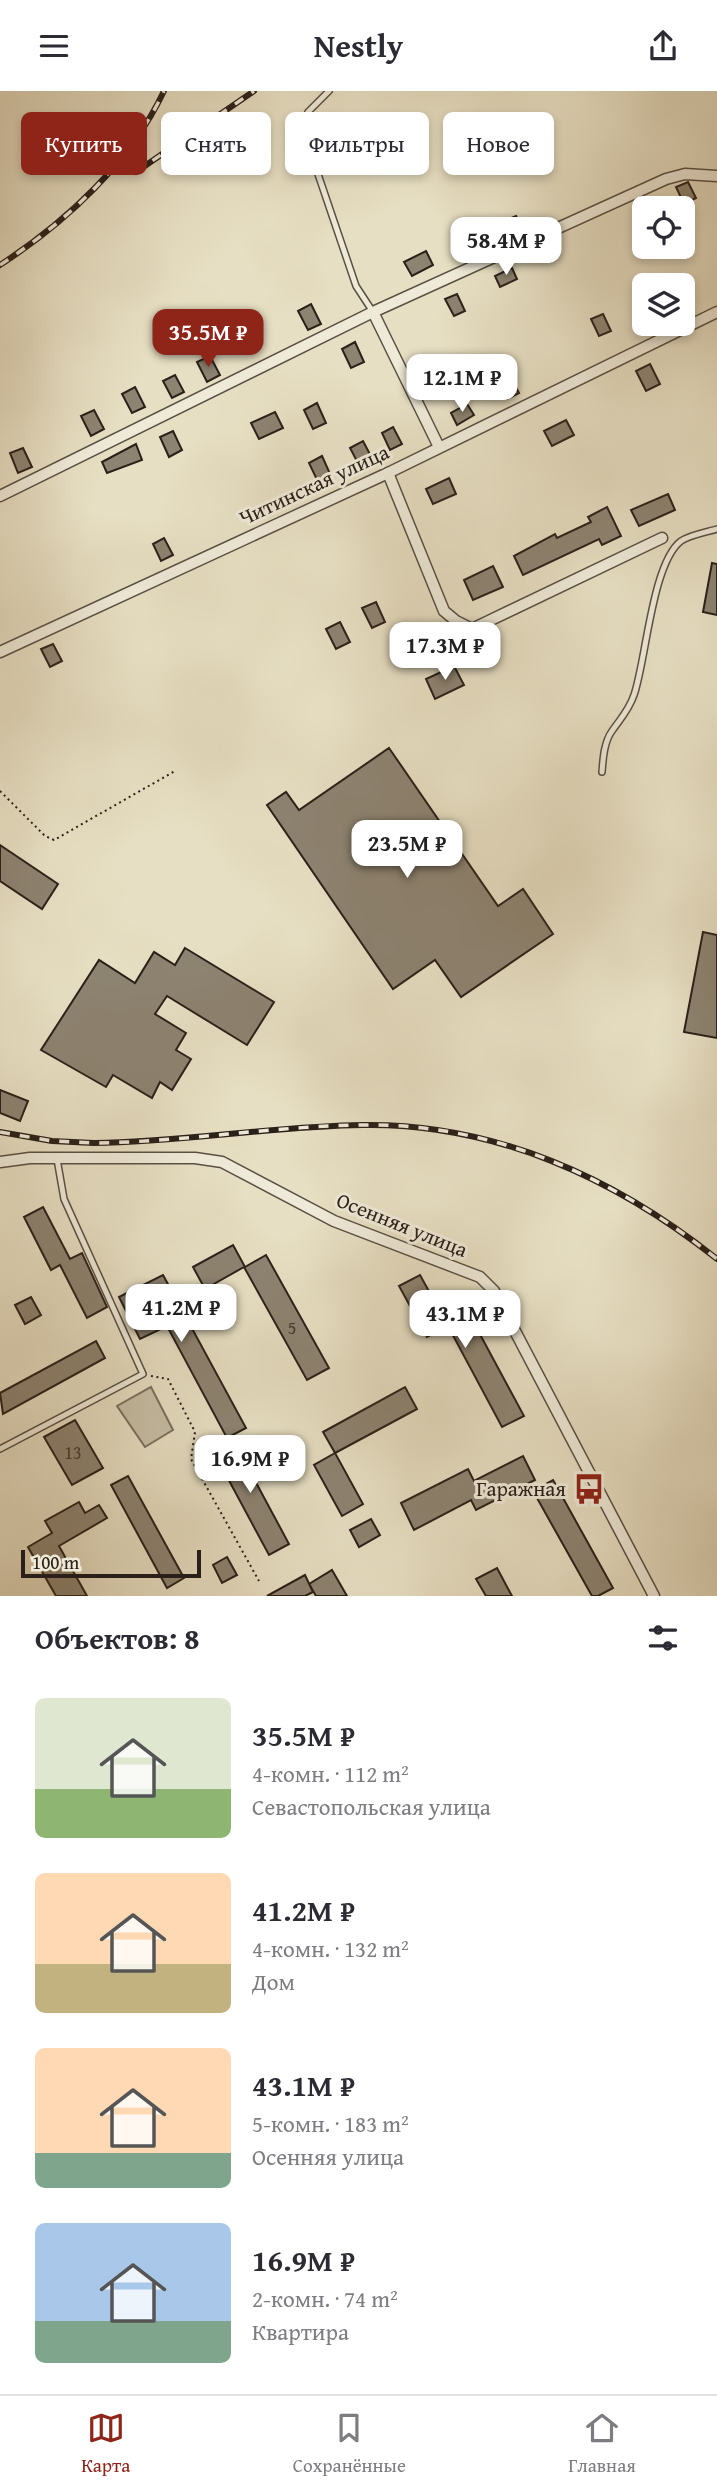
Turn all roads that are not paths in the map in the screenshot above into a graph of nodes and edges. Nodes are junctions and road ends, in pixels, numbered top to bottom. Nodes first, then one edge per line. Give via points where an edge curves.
1 (329, 91) edge
2 (717, 176) edge
3 (373, 312) junction
4 (717, 312) edge
5 (439, 447) junction
6 (388, 473) junction
7 (0, 496) edge
8 (717, 529) edge
9 (662, 538) dead end
10 (0, 652) edge
11 (602, 772) dead end
12 (57, 1159) junction
13 (0, 1162) edge
14 (0, 1449) edge
15 (654, 1596) edge

1 - 3 lane via 307,112 302,127 356,286
2 - 3 street via 685,174 666,179
3 - 5 street
3 - 7 street
4 - 5 street, Читинская улица
5 - 6 street, Читинская улица
6 - 9 street via 444,611 472,629
6 - 10 street, Читинская улица
8 - 11 lane via 681,542 667,565 647,624 635,693 625,718 611,732
12 - 13 street, Осенняя улица
12 - 14 lane via 64,1199 143,1374
12 - 15 street, Осенняя улица via 195,1158 222,1162 334,1221 480,1277 494,1291

